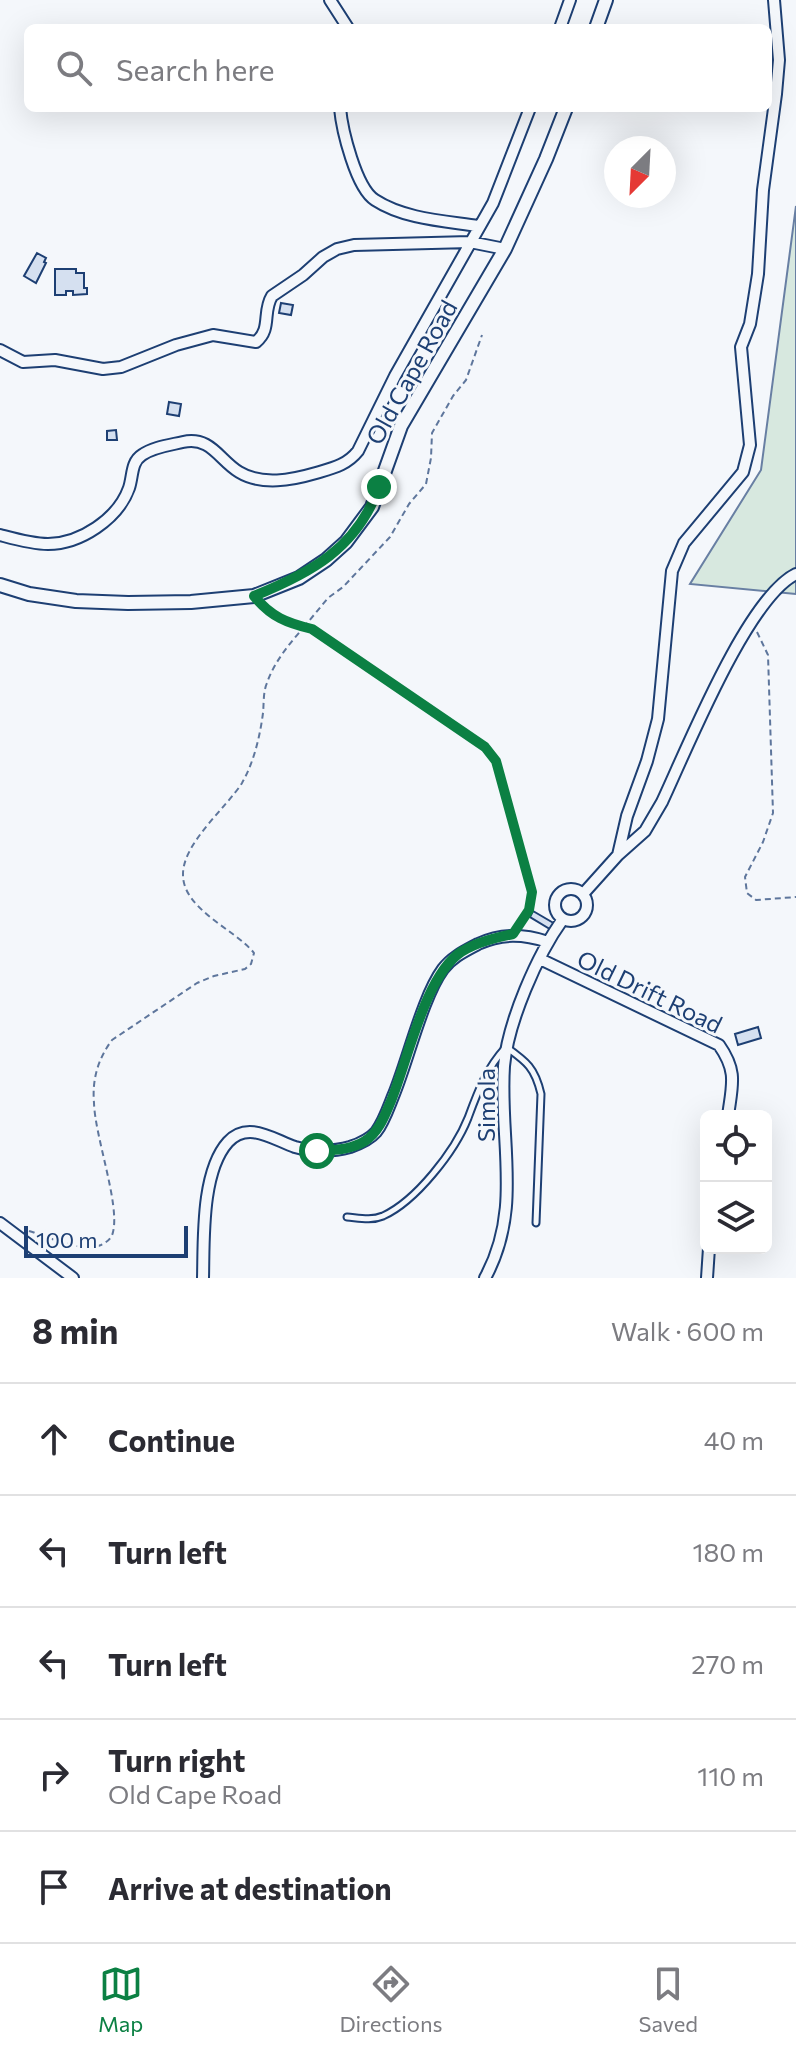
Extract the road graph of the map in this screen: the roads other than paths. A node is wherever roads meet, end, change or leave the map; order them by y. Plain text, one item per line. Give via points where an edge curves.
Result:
1 (330, 0) edge
2 (570, 0) edge
3 (606, 0) edge
4 (774, 0) edge
5 (345, 24) edge
6 (561, 24) edge
7 (597, 24) edge
8 (340, 112) edge
9 (528, 112) edge
10 (564, 112) edge
11 (478, 226) junction
12 (470, 242) junction
13 (505, 249) junction
14 (0, 350) edge
15 (0, 535) edge
16 (796, 574) edge
17 (0, 585) edge
18 (618, 855) junction
19 (583, 894) junction
20 (563, 919) junction
21 (549, 940) junction
22 (540, 959) junction
23 (506, 1047) junction
24 (729, 1110) edge
25 (347, 1217) dead end
26 (536, 1223) dead end
27 (4, 1225) edge
28 (709, 1254) edge
29 (73, 1278) edge
30 (203, 1278) edge
31 (485, 1278) edge
32 (707, 1278) edge

1 - 5 street
2 - 6 street
3 - 7 street
4 - 18 street via 776,94 758,274 741,347 750,445 743,472 684,543 672,571 658,719
8 - 11 street via 364,190 375,201 418,217
9 - 11 street via 493,203
10 - 13 street, Old Cape Road
11 - 12 street
12 - 13 street
12 - 14 street via 337,249 272,296 264,335 256,342 213,335 103,369 55,360 23,362
12 - 15 street via 351,460 295,479 271,481 240,473 208,444 188,441 135,461 123,500 84,535 47,544
13 - 17 street, Old Cape Road via 411,408 362,523 326,560 299,578 254,596 144,603 76,601
16 - 18 street via 751,620 662,802 645,831
18 - 19 street
19 - 20 street via 587,906 581,917
19 - 20 street via 572,889 560,892 555,910
20 - 21 street, Simola
21 - 22 street, Simola
21 - 30 street via 513,934 487,940 461,952 443,969 377,1131 364,1142 317,1151 258,1132 228,1142 206,1191
22 - 23 street, Simola
22 - 24 street, Old Drift Road via 719,1045 734,1075
23 - 25 lane via 492,1063 443,1161 414,1197 383,1216
23 - 26 lane via 526,1061 541,1094
23 - 31 street, Simola via 507,1200 503,1235
27 - 29 street
28 - 32 street

